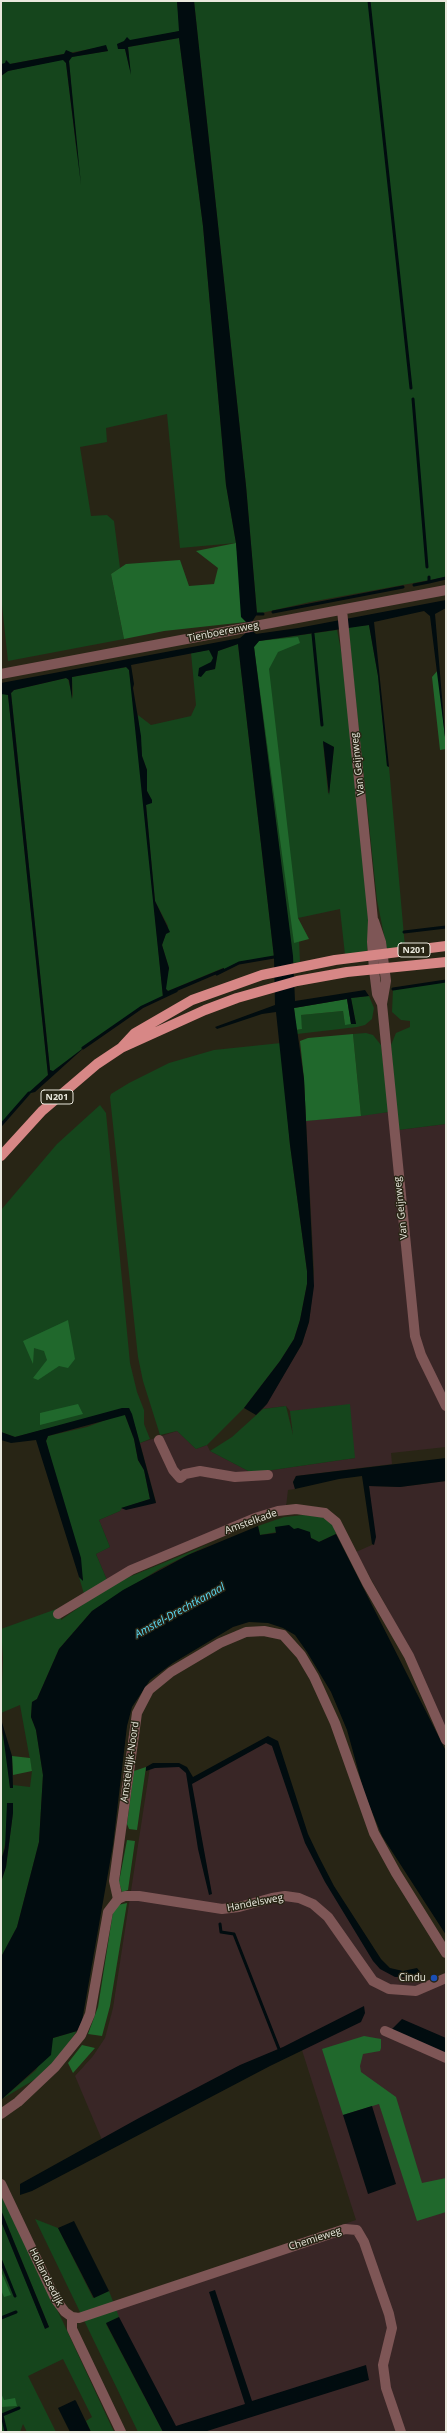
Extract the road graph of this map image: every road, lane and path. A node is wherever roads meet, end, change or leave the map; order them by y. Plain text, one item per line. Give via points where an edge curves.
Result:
1 (446, 590) edge
2 (342, 613) junction
3 (1, 674) edge
4 (446, 946) edge
5 (378, 955) junction
6 (446, 962) edge
7 (385, 968) junction
8 (374, 970) junction
9 (382, 1004) junction
10 (120, 1048) junction
11 (1, 1156) edge
12 (446, 1406) edge
13 (158, 1440) dead end
14 (268, 1475) dead end
15 (58, 1614) dead end
16 (446, 1740) edge
17 (118, 1899) junction
18 (446, 1953) edge
19 (446, 1978) edge
20 (385, 2031) dead end
21 (446, 2058) edge
22 (1, 2114) edge
23 (1, 2184) edge
24 (72, 2316) junction
25 (121, 2432) edge
26 (401, 2432) edge

1 - 2 street, Tienboerenweg
2 - 3 street, Tienboerenweg via 261,625
2 - 5 street, Van Geijnweg via 373,920 380,937
4 - 5 main road, N201
5 - 7 street, Van Geijnweg
5 - 8 street, Van Geijnweg
5 - 10 main road, N201 via 294,967 225,987 171,1011 134,1033
6 - 7 main road, N201
7 - 8 main road, N201
7 - 9 street, Van Geijnweg via 386,993
8 - 9 street, Van Geijnweg via 377,994
8 - 10 main road, N201 via 297,981 266,989 205,1010
9 - 12 street, Van Geijnweg via 415,1336 421,1355
10 - 11 main road, N201 via 67,1088
13 - 14 street via 173,1470 180,1478 185,1474 200,1471 235,1477
15 - 16 street, Amstelkade via 131,1570 255,1518 296,1509 325,1513 336,1522 409,1656
17 - 18 street, Amsteldijk-Noord via 114,1881 136,1713 149,1690 171,1672 220,1643 246,1632 264,1631 283,1635 301,1655 314,1677 335,1723 374,1833 396,1874
17 - 19 street, Handelsweg via 139,1896 222,1909 272,1898 299,1898 313,1904 328,1917 373,1981 389,1989 416,1991
17 - 22 street via 108,1912 90,2014 81,2035 56,2067
20 - 21 street
23 - 24 street, Hollandsedijk via 56,2300 61,2308
24 - 25 street via 72,2329
24 - 26 street, Chemieweg via 79,2318 345,2229 357,2230 364,2242 389,2314 392,2328 383,2365 386,2388

